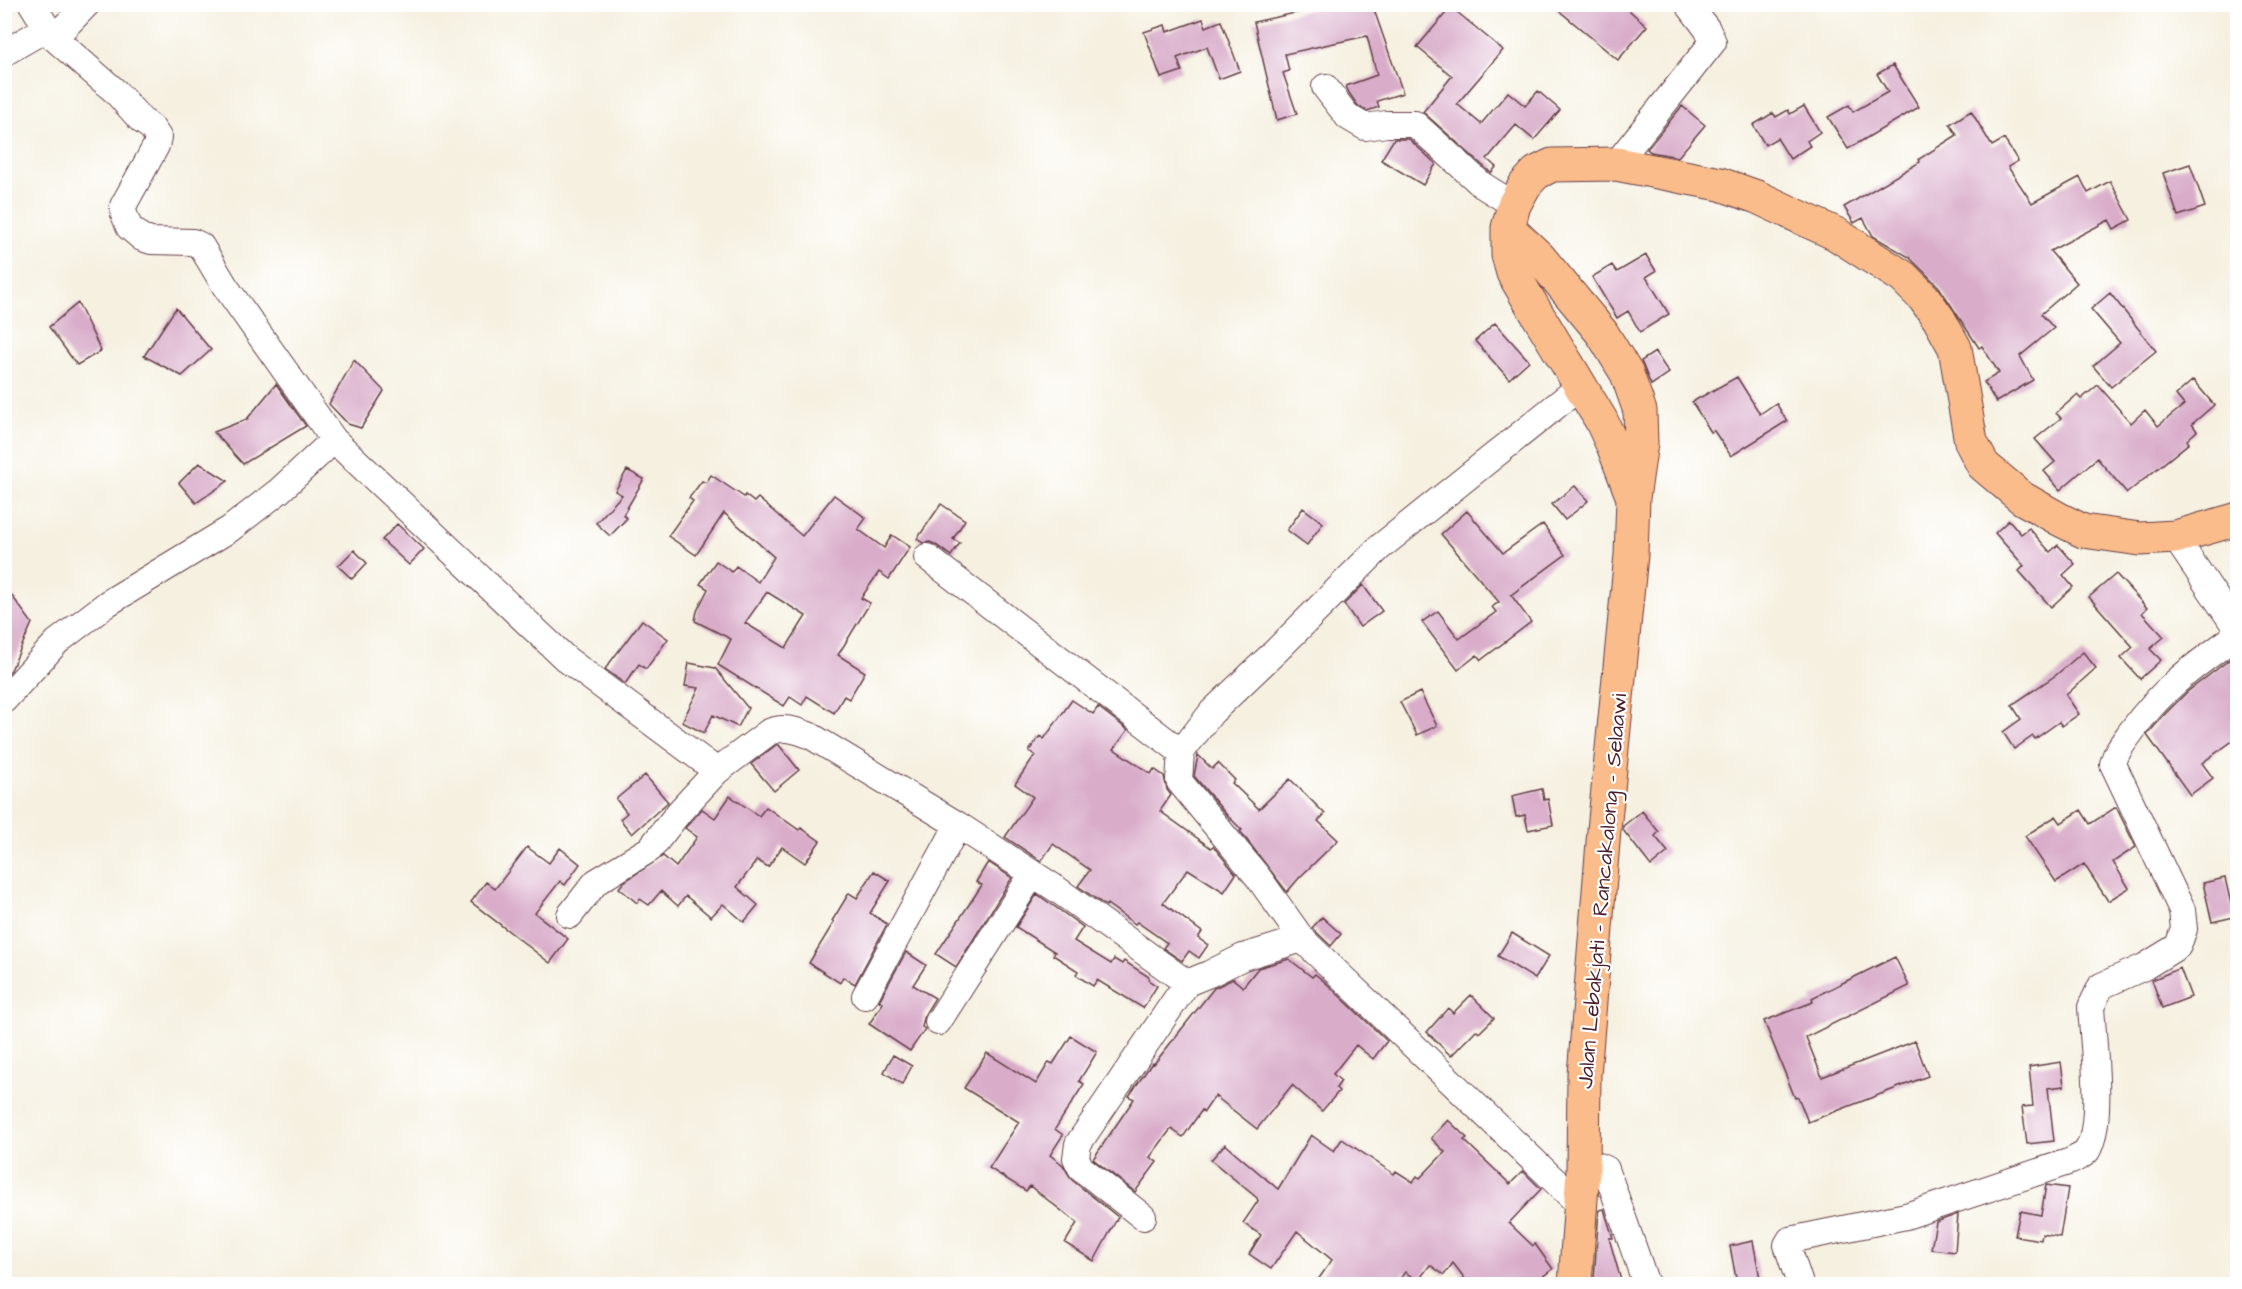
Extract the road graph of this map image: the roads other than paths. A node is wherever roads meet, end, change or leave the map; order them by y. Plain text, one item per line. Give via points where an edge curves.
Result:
1 (32, 4) edge
2 (87, 4) edge
3 (1688, 4) edge
4 (50, 33) junction
5 (4, 53) edge
6 (1325, 87) dead end
7 (1616, 164) junction
8 (1511, 216) junction
9 (1582, 386) junction
10 (334, 440) junction
11 (1633, 498) junction
12 (2238, 519) edge
13 (2175, 537) junction
14 (927, 557) dead end
15 (4, 700) edge
16 (1181, 752) junction
17 (717, 771) junction
18 (958, 825) junction
19 (1032, 875) junction
20 (570, 915) dead end
21 (1302, 939) junction
22 (1187, 983) junction
23 (865, 996) dead end
24 (938, 1022) dead end
25 (1583, 1170) junction
26 (1580, 1205) junction
27 (1143, 1217) dead end
28 (1575, 1284) edge
29 (1646, 1284) edge
30 (1800, 1284) edge

1 - 4 street
2 - 4 street
3 - 7 street via 1713,42
4 - 5 street
4 - 10 street via 116,92 158,137 123,206 129,227 151,241 193,242 201,246
6 - 8 street via 1348,117 1365,127 1415,124
7 - 8 main road via 1552,165 1536,173 1525,185
7 - 13 main road via 1720,184 1757,197 1836,234 1875,258 1924,298 1955,348 1971,442 1983,465 2022,498 2083,531 2140,539
8 - 9 main road, Jalan Lebakjati - Rancakalong - Selaawi via 1508,255 1513,273
8 - 11 main road, Jalan Lebakjati - Rancakalong - Selaawi via 1539,257 1602,333 1627,374 1640,411 1641,443
9 - 11 main road, Jalan Lebakjati - Rancakalong - Selaawi via 1614,448
9 - 16 street via 1379,548 1212,712
10 - 15 street via 230,529 108,603 57,642
10 - 17 street via 566,658
11 - 25 main road, Jalan Lebakjati - Rancakalong - Selaawi via 1584,1075
12 - 13 main road
13 - 30 street via 2235,626 2233,638 2149,706 2115,754 2113,764 2182,910 2184,929 2178,946 2102,986 2093,1001 2096,1100 2092,1141 2085,1154 2071,1161 1906,1216 1790,1240 1787,1245
14 - 16 street
16 - 21 street via 1179,781 1258,877
17 - 18 street via 769,732 793,729 811,736
17 - 20 street via 650,849 596,882
18 - 19 street
18 - 23 street
19 - 22 street
19 - 24 street
21 - 22 street via 1243,957
21 - 26 street
22 - 27 street via 1078,1144 1076,1158 1081,1168
25 - 26 main road, Jalan Lebakjati - Rancakalong - Selaawi
25 - 29 street via 1599,1166 1606,1169
26 - 28 main road, Jalan Lebakjati - Rancakalong - Selaawi

